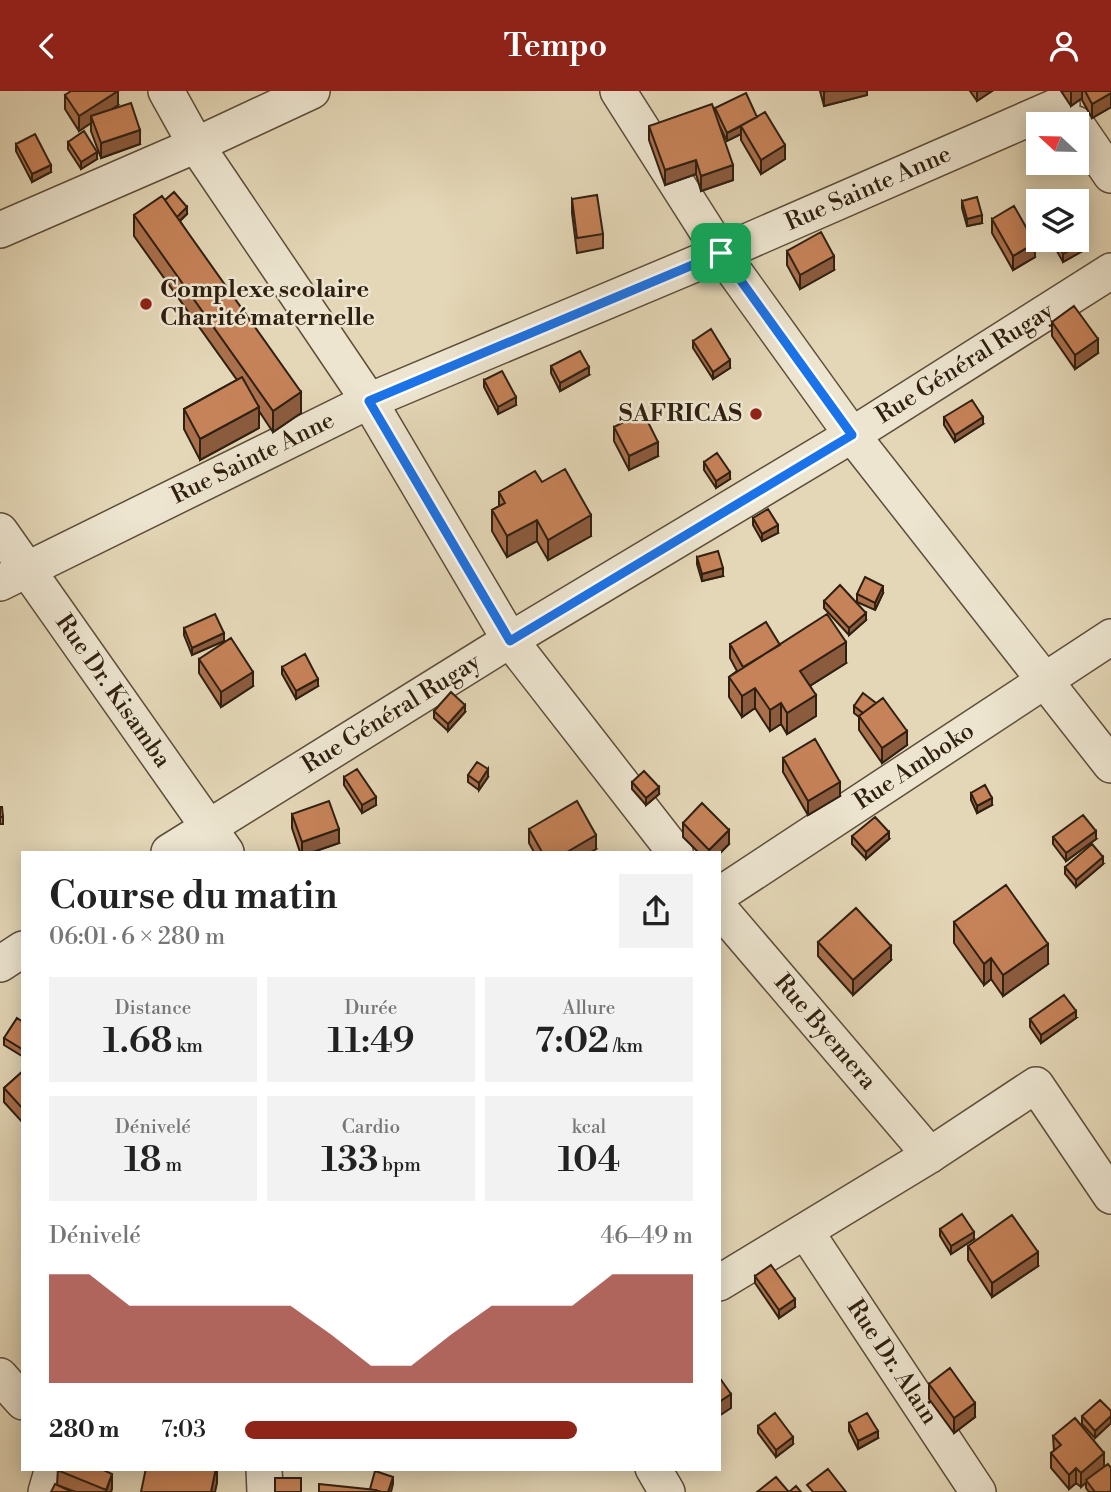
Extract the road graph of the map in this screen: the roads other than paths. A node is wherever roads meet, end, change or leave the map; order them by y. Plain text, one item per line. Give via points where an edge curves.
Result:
1 (166, 91) edge
2 (312, 91) edge
3 (618, 91) edge
4 (1067, 111) edge
5 (197, 145) junction
6 (1111, 175) edge
7 (0, 230) edge
8 (721, 253) junction
9 (1111, 271) edge
10 (369, 401) junction
11 (852, 435) junction
12 (0, 531) edge
13 (13, 577) edge
14 (1111, 637) edge
15 (510, 641) junction
16 (1044, 680) junction
17 (1111, 765) edge
18 (217, 839) edge
19 (173, 851) edge
20 (674, 851) edge
21 (721, 894) edge
22 (721, 910) edge
23 (21, 950) edge
24 (0, 964) edge
25 (930, 1155) junction
26 (1111, 1196) edge
27 (806, 1232) junction
28 (721, 1282) edge
29 (0, 1376) edge
30 (21, 1400) edge
31 (52, 1471) edge
32 (264, 1471) edge
33 (655, 1471) edge
34 (46, 1492) edge
35 (265, 1492) edge
36 (667, 1492) edge
37 (978, 1492) edge

1 - 5 street
2 - 5 street
3 - 8 street
4 - 6 street
4 - 8 street, Rue Sainte Anne
5 - 7 street
5 - 10 street
8 - 10 street, Rue Sainte Anne
8 - 11 street
9 - 11 street, Rue Général Rugay
10 - 13 street, Rue Sainte Anne
10 - 15 street
11 - 15 street, Rue Général Rugay
11 - 16 street
12 - 13 street, Rue Dr. Kisamba
13 - 18 street, Rue Dr. Kisamba
14 - 16 street, Rue Amboko
15 - 18 street, Rue Général Rugay
15 - 20 street
16 - 17 street
16 - 21 street, Rue Amboko
18 - 19 street, Rue Général Rugay
22 - 25 street, Rue Byemera
23 - 24 street
25 - 26 street via 1036,1085
25 - 27 street
27 - 28 street
27 - 37 street, Rue Dr. Alain
29 - 30 street
31 - 34 street
32 - 35 street
33 - 36 street

